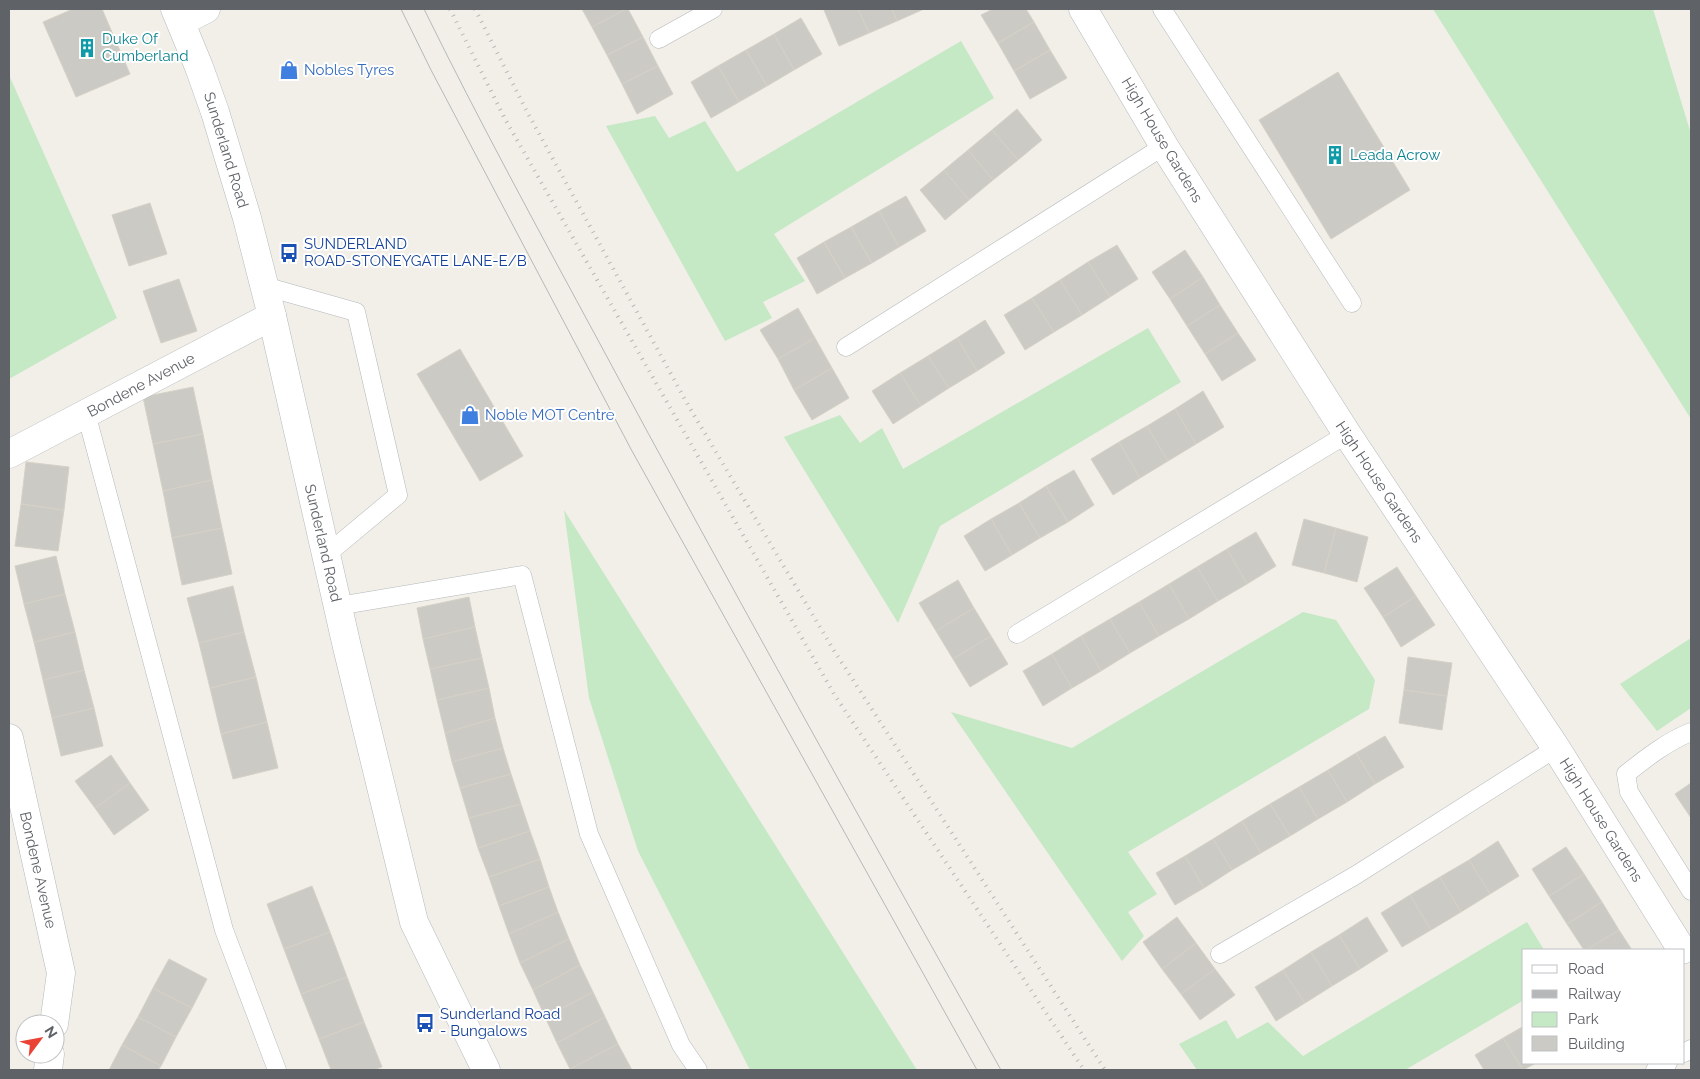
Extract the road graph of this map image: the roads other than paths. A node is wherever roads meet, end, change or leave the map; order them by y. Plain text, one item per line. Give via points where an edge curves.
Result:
1 (206, 9) edge
2 (713, 9) edge
3 (1083, 9) edge
4 (1162, 9) edge
5 (178, 15) edge
6 (660, 39) dead end
7 (1164, 146) junction
8 (264, 286) junction
9 (1352, 304) dead end
10 (272, 316) junction
11 (846, 347) dead end
12 (86, 413) junction
13 (1347, 434) junction
14 (9, 454) edge
15 (326, 555) junction
16 (338, 606) junction
17 (1018, 634) dead end
18 (1691, 732) edge
19 (9, 738) edge
20 (1556, 748) junction
21 (1691, 891) edge
22 (1682, 949) edge
23 (1220, 954) dead end
24 (55, 1014) edge
25 (1666, 1064) edge
26 (277, 1070) edge
27 (486, 1070) edge
28 (698, 1070) edge
29 (1655, 1070) edge

1 - 5 street
2 - 6 lane
3 - 7 street, High House Gardens
4 - 9 lane
5 - 8 street, Sunderland Road via 215,112
7 - 11 lane
7 - 13 street, High House Gardens
8 - 10 street, Sunderland Road
8 - 15 lane via 356,312 398,495
10 - 12 street, Bondene Avenue
10 - 15 street, Sunderland Road
12 - 14 street, Bondene Avenue
12 - 26 lane via 224,930
13 - 17 lane
13 - 20 street, High House Gardens
15 - 16 street, Sunderland Road
16 - 27 street, Sunderland Road via 414,922
16 - 28 lane via 522,575 589,834 681,1045
18 - 21 lane via 1626,774 1629,792
19 - 24 street, Bondene Avenue via 61,973
20 - 22 street, High House Gardens
20 - 23 lane via 1356,875
25 - 29 lane

